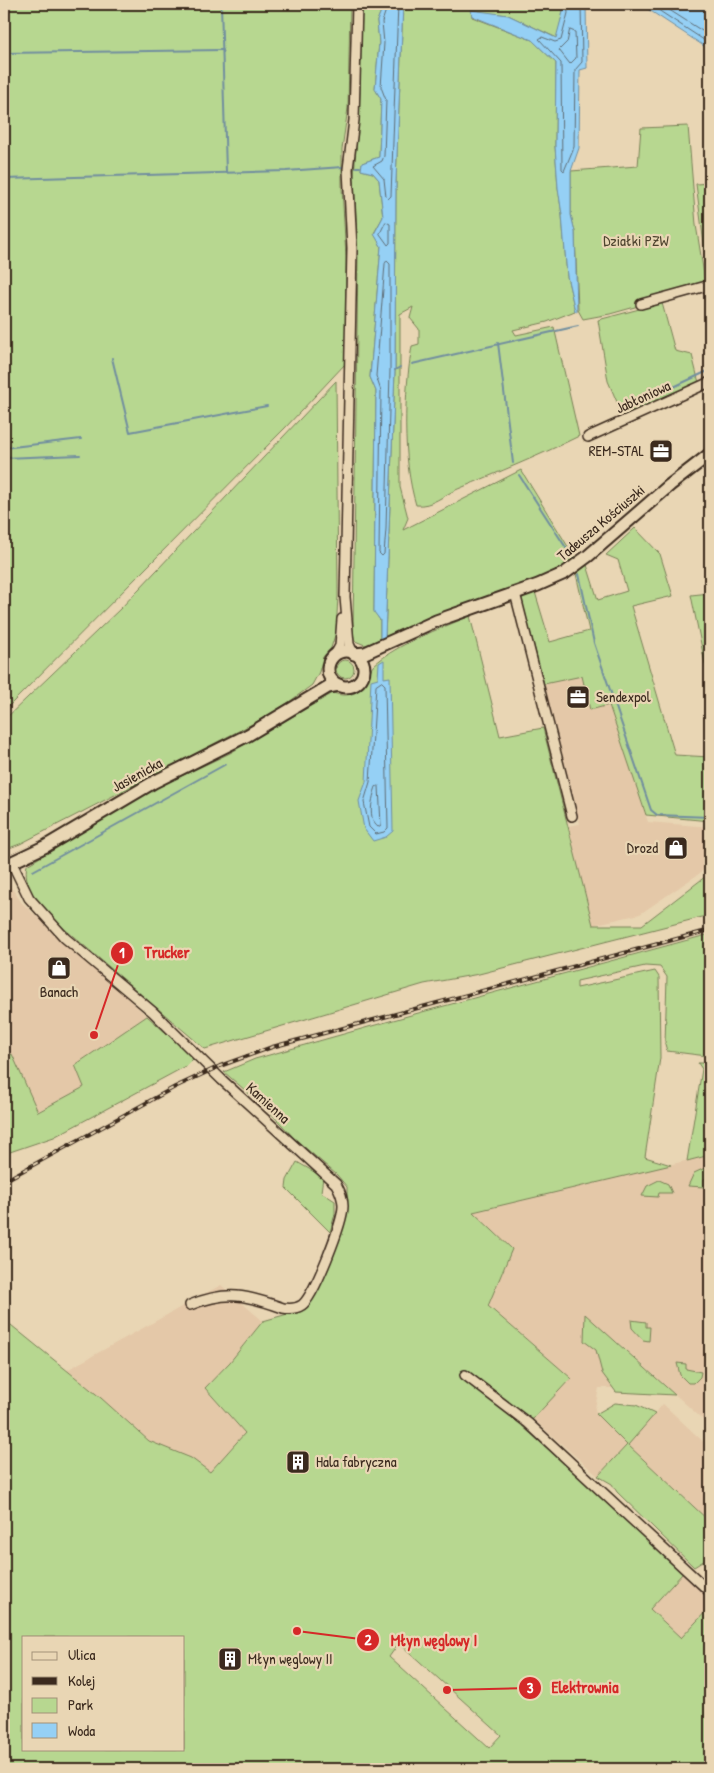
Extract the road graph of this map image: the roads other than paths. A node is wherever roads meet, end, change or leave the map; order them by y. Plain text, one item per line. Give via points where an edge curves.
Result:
1 (357, 4) edge
2 (710, 285) edge
3 (641, 304) dead end
4 (710, 382) edge
5 (588, 437) dead end
6 (710, 454) edge
7 (516, 593) junction
8 (345, 597) junction
9 (400, 638) junction
10 (353, 653) junction
11 (335, 655) junction
12 (328, 669) junction
13 (363, 669) junction
14 (339, 685) junction
15 (286, 711) junction
16 (572, 816) dead end
17 (8, 865) edge
18 (190, 1305) dead end
19 (464, 1375) dead end
20 (710, 1592) edge

1 - 8 street via 354,112 348,169 352,248
2 - 3 street
4 - 5 street, Jabłoniowa
6 - 7 main road, Tadeusza Kościuszki via 580,562 550,580
7 - 9 main road, Tadeusza Kościuszki
7 - 16 street
8 - 10 street via 349,644
8 - 11 street via 340,646
9 - 10 main road via 365,653
9 - 13 main road via 367,662
10 - 11 main road
10 - 13 main road
11 - 12 main road
12 - 14 main road via 331,679
12 - 15 main road, Jasienicka via 324,679
13 - 14 main road via 355,684
14 - 15 main road, Jasienicka via 328,687
15 - 17 main road, Jasienicka
17 - 18 street, Kamienna via 49,922 153,1012 336,1184 342,1197 339,1224 315,1286 302,1305 283,1308 243,1295 207,1298
19 - 20 street via 528,1423

